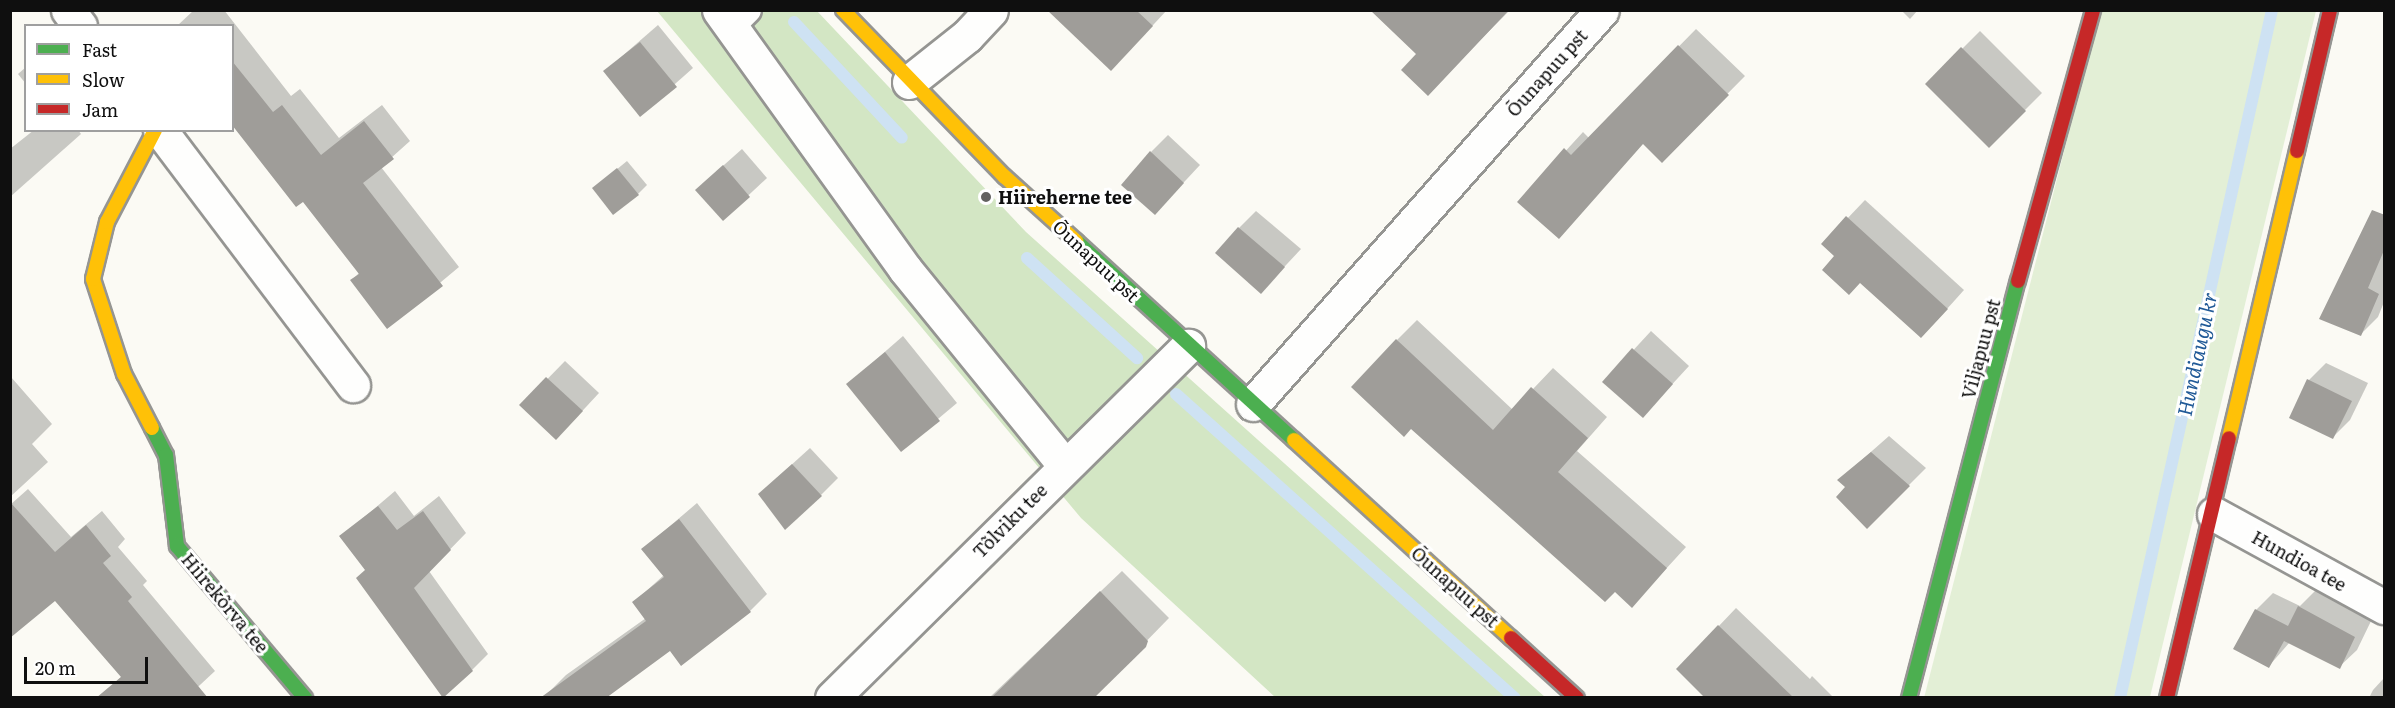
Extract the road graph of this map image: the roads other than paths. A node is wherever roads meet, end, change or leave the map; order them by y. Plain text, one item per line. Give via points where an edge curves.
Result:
1 (68, 10) edge
2 (843, 10) edge
3 (991, 10) edge
4 (1602, 10) edge
5 (2093, 10) edge
6 (2330, 10) edge
7 (733, 15) edge
8 (78, 24) edge
9 (909, 82) junction
10 (154, 132) edge
11 (162, 132) edge
12 (1188, 346) junction
13 (353, 385) dead end
14 (1253, 404) junction
15 (1065, 466) junction
16 (2214, 514) junction
17 (2385, 607) edge
18 (304, 698) edge
19 (832, 698) edge
20 (1577, 698) edge
21 (1910, 698) edge
22 (2167, 698) edge

1 - 8 street
2 - 9 street, Õunapuu pst
3 - 9 street
4 - 14 street, Õunapuu pst
5 - 21 street, Viljapuu pst via 2008,316
6 - 16 street
7 - 15 street via 905,269
9 - 12 street, Õunapuu pst via 1005,177
10 - 18 street, Hiirekõrva tee via 107,222 93,279 124,374 166,455 177,546
11 - 13 street
12 - 14 street, Õunapuu pst
12 - 15 street, Tõlviku tee
14 - 20 street, Õunapuu pst
15 - 19 street, Tõlviku tee
16 - 17 street, Hundioa tee
16 - 22 street

